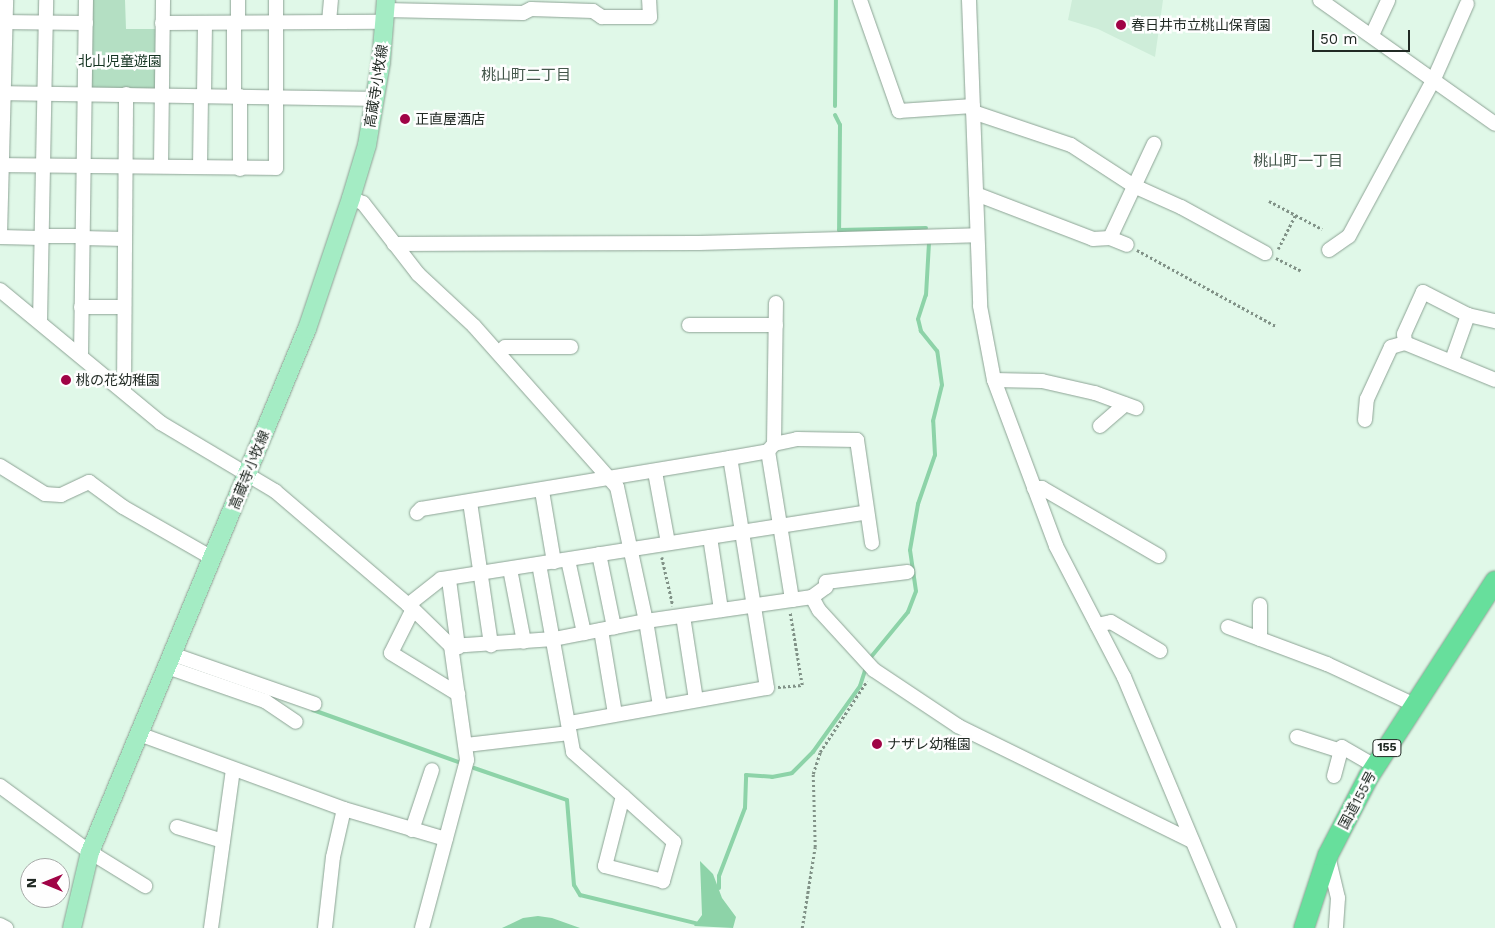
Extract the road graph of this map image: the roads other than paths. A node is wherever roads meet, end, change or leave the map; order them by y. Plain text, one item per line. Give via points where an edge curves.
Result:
1 (6, 0) edge
2 (46, 0) edge
3 (86, 0) edge
4 (163, 0) edge
5 (238, 0) edge
6 (276, 0) edge
7 (331, 0) edge
8 (649, 0) edge
9 (860, 0) edge
10 (969, 0) edge
11 (1320, 0) edge
12 (1388, 0) edge
13 (1467, 4) dead end
14 (385, 10) edge
15 (3, 22) edge
16 (46, 22) junction
17 (329, 22) junction
18 (86, 23) junction
19 (162, 23) junction
20 (204, 23) junction
21 (236, 23) junction
22 (276, 23) junction
23 (1372, 35) junction
24 (1434, 79) junction
25 (2, 93) edge
26 (44, 93) junction
27 (87, 94) junction
28 (126, 94) junction
29 (162, 94) junction
30 (202, 95) junction
31 (237, 96) junction
32 (275, 96) junction
33 (374, 99) junction
34 (973, 109) junction
35 (1495, 124) edge
36 (1154, 144) dead end
37 (42, 166) junction
38 (83, 166) junction
39 (125, 166) junction
40 (161, 166) junction
41 (2, 167) edge
42 (200, 167) junction
43 (240, 169) junction
44 (1134, 186) junction
45 (976, 194) junction
46 (351, 198) junction
47 (977, 235) junction
48 (0, 236) edge
49 (41, 237) junction
50 (81, 237) junction
51 (1110, 238) junction
52 (125, 239) junction
53 (394, 244) junction
54 (1126, 245) road end
55 (1329, 250) dead end
56 (1265, 253) dead end
57 (0, 290) edge
58 (776, 303) dead end
59 (82, 307) junction
60 (124, 307) junction
61 (1468, 315) junction
62 (1495, 320) edge
63 (40, 322) junction
64 (689, 325) dead end
65 (776, 325) junction
66 (1405, 343) junction
67 (571, 347) dead end
68 (499, 353) junction
69 (81, 356) junction
70 (1452, 360) junction
71 (994, 380) junction
72 (1495, 380) edge
73 (124, 391) junction
74 (1365, 420) dead end
75 (1100, 426) dead end
76 (771, 447) junction
77 (730, 458) junction
78 (0, 466) edge
79 (655, 472) junction
80 (247, 475) junction
81 (611, 480) junction
82 (1034, 488) junction
83 (542, 491) junction
84 (470, 502) junction
85 (867, 512) junction
86 (417, 514) dead end
87 (779, 525) junction
88 (742, 531) junction
89 (710, 536) junction
90 (872, 543) dead end
91 (664, 544) junction
92 (631, 549) junction
93 (599, 554) junction
94 (1159, 556) dead end
95 (212, 558) junction
96 (561, 561) junction
97 (539, 564) junction
98 (510, 569) junction
99 (907, 572) dead end
100 (481, 573) junction
101 (449, 580) junction
102 (1495, 581) edge
103 (812, 597) junction
104 (790, 600) junction
105 (754, 605) junction
106 (1260, 605) dead end
107 (411, 607) junction
108 (721, 610) junction
109 (679, 616) junction
110 (646, 621) junction
111 (1097, 625) junction
112 (1228, 627) dead end
113 (608, 628) junction
114 (584, 633) junction
115 (554, 638) junction
116 (1260, 639) junction
117 (524, 642) junction
118 (491, 645) junction
119 (454, 647) junction
120 (1160, 651) dead end
121 (169, 661) junction
122 (458, 694) junction
123 (696, 700) junction
124 (315, 704) dead end
125 (1415, 705) junction
126 (660, 706) junction
127 (615, 714) junction
128 (296, 722) dead end
129 (569, 728) junction
130 (139, 734) junction
131 (1297, 737) dead end
132 (466, 745) junction
133 (1341, 751) junction
134 (1375, 766) junction
135 (233, 770) junction
136 (432, 770) dead end
137 (1334, 776) dead end
138 (0, 786) edge
139 (623, 796) junction
140 (344, 810) junction
141 (177, 827) dead end
142 (412, 830) junction
143 (446, 838) junction
144 (223, 840) junction
145 (1192, 841) junction
146 (90, 852) junction
147 (1328, 855) junction
148 (145, 886) dead end
149 (0, 925) edge
150 (6, 928) edge
151 (72, 928) edge
152 (211, 928) edge
153 (325, 928) edge
154 (422, 928) edge
155 (1229, 928) edge
156 (1304, 928) edge
157 (1336, 928) edge

1 - 15 street
2 - 16 street
3 - 18 street
4 - 19 street
5 - 21 street
6 - 22 street
7 - 17 street
8 - 14 street via 650,17 602,17 593,11 531,9 523,13
9 - 34 street via 899,110
10 - 34 street
11 - 23 street
12 - 23 street
13 - 24 street
14 - 17 street
14 - 33 main road, 高蔵寺小牧線
15 - 16 street
15 - 25 street
16 - 18 street
16 - 26 street
17 - 22 street
18 - 27 street
19 - 20 street
19 - 29 street
20 - 21 street
20 - 30 street
21 - 22 street
21 - 31 street
22 - 32 street
23 - 24 street
24 - 35 street
24 - 55 street via 1349,236
25 - 26 street
25 - 41 street
26 - 27 street
26 - 37 street
27 - 28 street
27 - 38 street
28 - 29 street
28 - 39 street
29 - 30 street
29 - 40 street
30 - 31 street
30 - 42 street
31 - 32 street
31 - 43 street
32 - 33 street
32 - 43 street via 276,168
33 - 46 main road, 高蔵寺小牧線 via 367,145
34 - 44 street via 1071,145
34 - 45 street
36 - 44 street
37 - 38 street
37 - 41 street
37 - 49 street
38 - 39 street
38 - 50 street
39 - 40 street
39 - 52 street
40 - 42 street
41 - 48 street
42 - 43 street
44 - 51 street
44 - 56 street via 1181,207
45 - 47 street
45 - 51 street via 1093,239
46 - 53 street via 363,203
46 - 80 main road, 高蔵寺小牧線 via 307,328
47 - 53 street via 698,243
47 - 71 street via 980,306
48 - 49 street
49 - 50 street
49 - 63 street
50 - 52 street
50 - 59 street
51 - 54 street
52 - 60 street
53 - 68 street via 418,274
57 - 63 street
58 - 65 street
59 - 60 street
59 - 69 street
60 - 73 street
61 - 62 street
61 - 66 street via 1423,292 1404,334
61 - 70 street
63 - 69 street
64 - 65 street
65 - 76 street
66 - 70 street
66 - 74 street via 1391,347 1367,399
67 - 68 street via 505,347
68 - 81 street
69 - 73 street
70 - 72 street
71 - 75 street via 1042,381 1095,393 1131,406
71 - 82 street
73 - 80 street via 162,422
76 - 77 street
76 - 85 street via 797,439 857,440
76 - 87 street
77 - 79 street
77 - 88 street
78 - 95 street via 45,494 61,494 89,482 123,507
79 - 81 street
79 - 91 street
80 - 95 main road, 高蔵寺小牧線
80 - 107 street via 275,491
81 - 83 street
81 - 92 street via 617,486
82 - 94 street via 1042,488
82 - 111 street via 1056,546
83 - 84 street
83 - 96 street
84 - 86 street via 421,509
84 - 100 street
85 - 87 street
85 - 90 street
87 - 88 street
87 - 104 street
88 - 89 street
88 - 105 street
89 - 91 street
89 - 108 street
91 - 92 street
92 - 93 street
92 - 110 street
93 - 96 street
93 - 113 street
95 - 121 main road, 高蔵寺小牧線
96 - 97 street
96 - 114 street
97 - 98 street
97 - 115 street
98 - 100 street
98 - 117 street
99 - 103 street via 826,582 826,587
100 - 101 street
100 - 118 street
101 - 107 street via 441,580
101 - 119 street
102 - 125 highway, 国道155号 / 155
103 - 104 street
103 - 145 street via 818,610 874,670 958,726
104 - 105 street
105 - 108 street
105 - 123 street via 767,688
106 - 116 street
107 - 119 street
107 - 122 street via 390,653
108 - 109 street
109 - 110 street
109 - 123 street
110 - 113 street
110 - 126 street
111 - 120 street via 1111,622
111 - 145 street via 1124,677
112 - 116 street
113 - 114 street
113 - 127 street
114 - 115 street
115 - 117 street
115 - 129 street
116 - 125 street via 1327,664
117 - 118 street
118 - 119 street
119 - 122 street
121 - 124 street
121 - 128 street via 265,701
121 - 130 main road, 高蔵寺小牧線
122 - 132 street
123 - 126 street
125 - 134 highway, 国道155号 / 155
126 - 127 street
127 - 129 street
129 - 132 street
129 - 139 street via 573,752
130 - 135 street
130 - 146 main road, 高蔵寺小牧線
131 - 133 street
132 - 143 street via 467,760
133 - 134 street via 1342,747
133 - 137 street
134 - 147 highway, 国道155号 / 155
135 - 140 street
135 - 144 street
136 - 142 street
138 - 146 street
139 - 139 street via 674,842 663,881 605,866
140 - 142 street
140 - 153 street via 333,857
141 - 144 street
142 - 143 street
143 - 154 street
144 - 152 street
145 - 155 street
146 - 148 street
146 - 151 main road, 高蔵寺小牧線
147 - 156 highway, 国道155号 / 155
147 - 157 street via 1338,898
149 - 150 street

